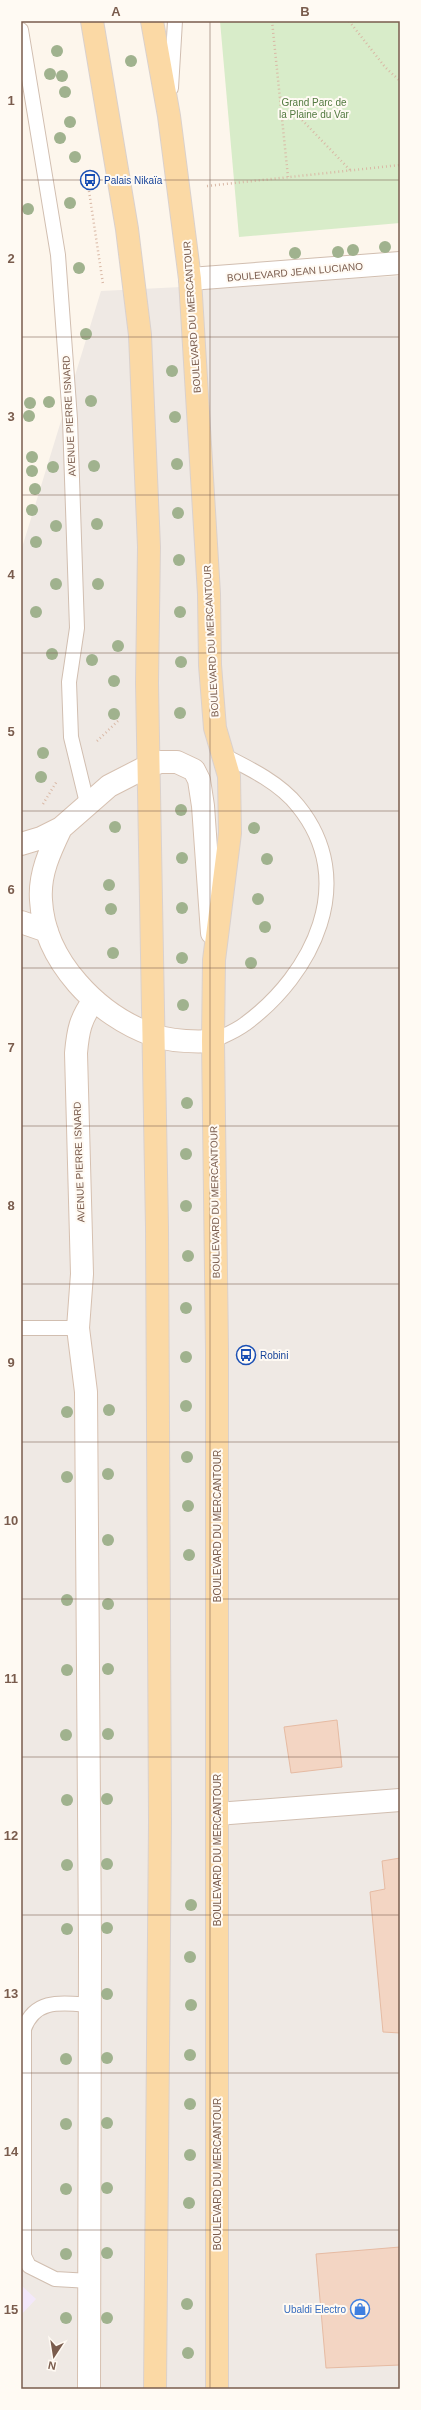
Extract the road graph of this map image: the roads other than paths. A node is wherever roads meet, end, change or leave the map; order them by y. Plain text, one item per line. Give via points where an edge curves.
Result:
1 (92, 21) edge
2 (152, 21) edge
3 (175, 21) edge
4 (21, 30) edge
5 (24, 67) edge
6 (169, 116) junction
7 (400, 263) edge
8 (190, 279) junction
9 (223, 755) junction
10 (148, 766) junction
11 (87, 803) junction
12 (61, 828) junction
13 (23, 843) edge
14 (21, 922) edge
15 (47, 931) junction
16 (214, 960) junction
17 (94, 1000) junction
18 (154, 1035) junction
19 (213, 1041) junction
20 (21, 1328) edge
21 (78, 1328) junction
22 (400, 1800) edge
23 (217, 1814) junction
24 (90, 2005) junction
25 (90, 2281) junction
26 (90, 2389) edge
27 (155, 2389) edge
28 (216, 2389) edge

1 - 10 main road via 127,229 140,335 149,547
2 - 6 main road, BOULEVARD DU MERCANTOUR
3 - 6 lane
4 - 5 lane, AVENUE PIERRE ISNARD
5 - 11 lane, AVENUE PIERRE ISNARD via 58,255 70,419 77,628 69,682 71,737
6 - 8 main road, BOULEVARD DU MERCANTOUR
7 - 8 street, BOULEVARD JEAN LUCIANO
8 - 9 main road, BOULEVARD DU MERCANTOUR via 209,594 210,665 215,728
9 - 16 main road, BOULEVARD DU MERCANTOUR via 229,776 230,833
9 - 19 lane via 271,782 298,806 320,844 328,885 321,925 306,960 291,981 267,1007 244,1025
10 - 11 street via 109,786
10 - 16 street via 160,762 177,762 194,770 199,780
10 - 18 main road
11 - 12 street
12 - 13 street
12 - 15 street via 48,855 42,880 41,900
14 - 15 street
15 - 17 street via 73,978
16 - 19 main road, BOULEVARD DU MERCANTOUR
17 - 18 street via 128,1024
17 - 21 street, AVENUE PIERRE ISNARD via 83,1015 76,1054 82,1274
18 - 19 street via 190,1042
18 - 27 main road via 160,1822
19 - 23 main road, BOULEVARD DU MERCANTOUR via 217,1350
20 - 21 lane
21 - 24 street, AVENUE PIERRE ISNARD via 86,1392
22 - 23 street
23 - 28 main road, BOULEVARD DU MERCANTOUR
24 - 25 street, AVENUE PIERRE ISNARD
24 - 25 lane via 52,2004 35,2010 28,2018 24,2029 23,2189 24,2256 29,2266 55,2279
25 - 26 street

